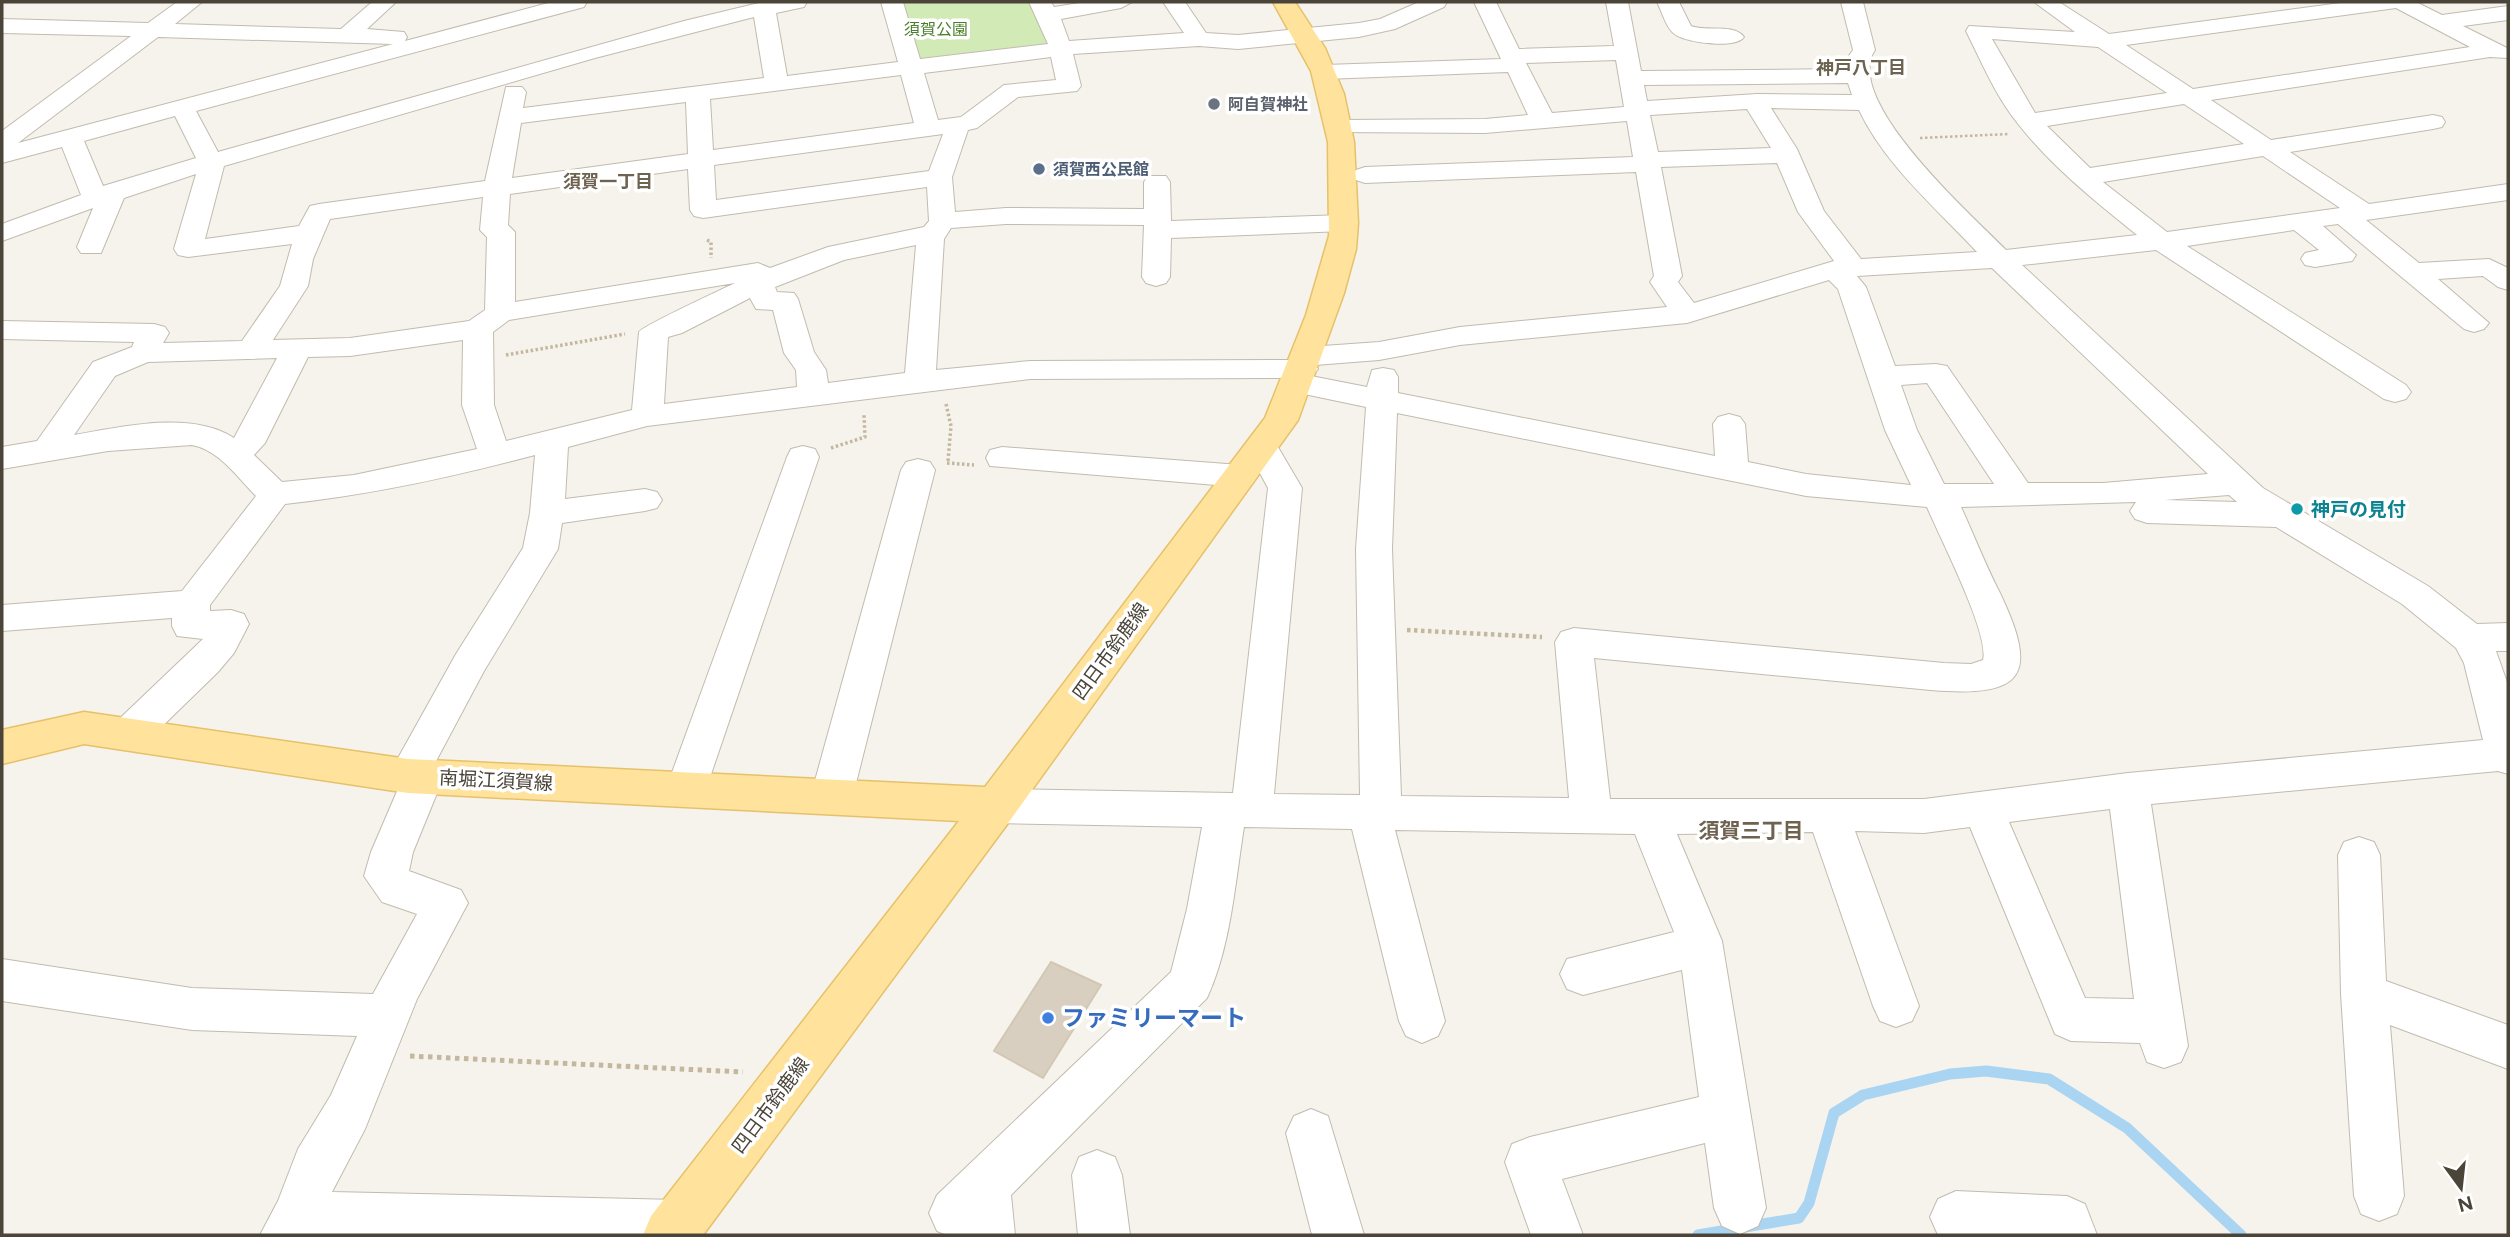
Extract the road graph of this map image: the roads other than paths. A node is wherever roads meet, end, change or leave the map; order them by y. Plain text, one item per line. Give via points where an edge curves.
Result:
1 (191, 2) edge
2 (385, 2) edge
3 (576, 2) edge
4 (796, 2) edge
5 (892, 2) edge
6 (1121, 2) edge
7 (1174, 2) edge
8 (1284, 2) edge
9 (1436, 2) edge
10 (1485, 2) edge
11 (1617, 2) edge
12 (1668, 2) edge
13 (1852, 2) edge
14 (2045, 2) edge
15 (2398, 2) edge
16 (28, 8) dead end
17 (764, 8) junction
18 (1044, 8) edge
19 (109, 9) dead end
20 (471, 10) dead end
21 (2508, 13) edge
22 (2440, 22) junction
23 (2, 26) edge
24 (80, 29) junction
25 (152, 31) junction
26 (346, 36) junction
27 (1307, 36) junction
28 (441, 37) junction
29 (1733, 37) dead end
30 (1199, 39) junction
31 (2106, 41) junction
32 (1061, 48) junction
33 (398, 49) junction
34 (1627, 53) junction
35 (2501, 54) edge
36 (1514, 60) junction
37 (911, 66) junction
38 (1325, 72) junction
39 (517, 74) junction
40 (1858, 76) junction
41 (1631, 78) junction
42 (426, 81) junction
43 (776, 83) junction
44 (698, 92) junction
45 (2191, 97) junction
46 (1755, 103) junction
47 (1868, 103) junction
48 (182, 107) junction
49 (1637, 111) junction
50 (510, 117) junction
51 (2433, 121) dead end
52 (1544, 122) junction
53 (963, 124) junction
54 (1341, 127) junction
55 (2033, 127) junction
56 (928, 128) junction
57 (1488, 136) junction
58 (70, 137) junction
59 (2, 143) edge
60 (2268, 148) junction
61 (2, 155) edge
62 (1787, 155) junction
63 (701, 160) junction
64 (212, 162) junction
65 (1646, 162) junction
66 (1504, 169) junction
67 (1366, 175) dead end
68 (939, 177) junction
69 (2084, 177) junction
70 (1157, 182) dead end
71 (497, 187) junction
72 (2508, 192) edge
73 (104, 194) junction
74 (703, 210) junction
75 (2353, 213) junction
76 (2299, 221) junction
77 (1158, 223) junction
78 (1343, 223) junction
79 (936, 227) junction
80 (2, 233) edge
81 (707, 240) dead end
82 (2161, 241) junction
83 (305, 246) junction
84 (90, 247) dead end
85 (2315, 258) dead end
86 (1999, 259) junction
87 (794, 267) junction
88 (1844, 268) junction
89 (2412, 272) junction
90 (1156, 276) dead end
91 (2508, 281) edge
92 (759, 283) junction
93 (1687, 314) junction
94 (489, 321) junction
95 (2474, 323) dead end
96 (2, 330) edge
97 (298, 349) junction
98 (251, 350) junction
99 (1384, 350) junction
100 (143, 353) junction
101 (1303, 369) junction
102 (1880, 373) junction
103 (930, 380) junction
104 (2395, 392) dead end
105 (813, 395) junction
106 (1382, 401) junction
107 (647, 416) junction
108 (1729, 424) dead end
109 (552, 440) junction
110 (47, 450) junction
111 (232, 454) junction
112 (495, 455) junction
113 (803, 457) road end
114 (2, 458) edge
115 (1002, 458) dead end
116 (1251, 462) junction
117 (1732, 470) junction
118 (932, 473) road end
119 (2234, 483) junction
120 (275, 494) junction
121 (1936, 495) junction
122 (2019, 495) junction
123 (2103, 495) junction
124 (645, 500) dead end
125 (547, 513) junction
126 (2279, 515) junction
127 (197, 599) junction
128 (2, 618) edge
129 (2508, 637) edge
130 (2469, 638) junction
131 (130, 733) junction
132 (2, 747) edge
133 (2508, 756) edge
134 (416, 776) junction
135 (686, 789) junction
136 (2128, 790) junction
137 (832, 794) junction
138 (996, 806) junction
139 (1983, 808) junction
140 (1239, 810) junction
141 (1375, 813) junction
142 (1591, 815) junction
143 (1828, 816) junction
144 (1648, 817) junction
145 (2359, 855) dead end
146 (1700, 946) junction
147 (1583, 974) dead end
148 (2, 980) edge
149 (2364, 994) junction
150 (1896, 1006) dead end
151 (1422, 1021) dead end
152 (381, 1036) junction
153 (2508, 1047) edge
154 (1726, 1114) junction
155 (1311, 1133) dead end
156 (1097, 1175) dead end
157 (2379, 1196) dead end
158 (1740, 1208) dead end
159 (976, 1211) edge
160 (1956, 1217) dead end
161 (292, 1226) edge
162 (674, 1231) edge
163 (1104, 1235) edge
164 (1338, 1235) edge
165 (1557, 1235) edge
166 (2071, 1235) edge

1 - 25 street
2 - 26 street
3 - 28 street
4 - 17 street
5 - 37 street
6 - 18 street
7 - 30 street
8 - 27 main road, 四日市鈴鹿線
9 - 27 street via 1387,24
10 - 36 street
11 - 34 street
12 - 29 street via 1682,30
13 - 40 street via 1864,50
14 - 31 street
15 - 22 street
15 - 31 street
16 - 23 street
17 - 39 street
17 - 43 street
18 - 32 street
19 - 24 street
20 - 28 street
21 - 22 street
22 - 35 street
23 - 24 street
24 - 25 street
25 - 26 street
25 - 59 street
26 - 28 street
27 - 30 street via 1238,42
27 - 38 main road, 四日市鈴鹿線
28 - 33 street
30 - 32 street
31 - 45 street
31 - 55 street via 1977,31 2009,93
32 - 37 street
32 - 53 street via 1069,86 1012,90
33 - 42 street
33 - 48 street
34 - 36 street
34 - 41 street
35 - 45 street
36 - 38 street
36 - 52 street
37 - 43 street
37 - 56 street
38 - 54 main road, 四日市鈴鹿線
39 - 42 street
39 - 50 street
40 - 41 street
40 - 47 street
41 - 49 street
42 - 64 street
43 - 44 street
44 - 50 street
44 - 63 street
45 - 55 street
45 - 60 street
46 - 47 street
46 - 49 street
46 - 62 street
47 - 86 street via 1890,140
48 - 58 street
48 - 64 street
49 - 52 street
49 - 65 street
50 - 71 street
51 - 60 street
52 - 57 street
53 - 56 street
53 - 68 street
54 - 57 street via 1415,127 1423,148
54 - 78 main road, 四日市鈴鹿線
55 - 69 street
56 - 63 street
57 - 66 street
58 - 61 street
58 - 73 street
60 - 69 street
60 - 75 street
62 - 65 street
62 - 88 street via 1811,212
63 - 71 street
63 - 74 street
64 - 73 street
64 - 83 street via 188,250
65 - 66 street
65 - 93 street via 1668,276 1664,282
66 - 67 street
68 - 74 street
68 - 79 street
69 - 82 street
70 - 77 street
71 - 83 street via 319,212
71 - 94 street via 494,230 501,232
72 - 75 street
73 - 80 street
73 - 84 street
74 - 81 street
75 - 76 street
75 - 89 street
76 - 82 street
76 - 85 street via 2342,255
77 - 78 street
77 - 79 street via 1006,216
77 - 90 street
78 - 101 main road, 四日市鈴鹿線 via 1342,247
79 - 87 street
79 - 103 street
82 - 86 street
82 - 104 street
83 - 98 street via 293,286
86 - 88 street
86 - 119 street
87 - 92 street
87 - 94 street via 593,296
88 - 93 street
88 - 102 street
89 - 91 street via 2489,267
89 - 95 street
92 - 105 street via 766,303 784,299 799,353 811,370
92 - 107 street via 654,332
93 - 99 street via 1460,336
94 - 97 street via 350,347
94 - 112 street via 478,361 478,405
96 - 100 street via 153,333
97 - 98 street
97 - 111 street via 249,443
98 - 100 street
99 - 101 street
99 - 106 street
100 - 110 street via 104,369
101 - 103 street via 1030,370
101 - 106 street
101 - 116 main road, 四日市鈴鹿線 via 1281,420
102 - 121 street via 1901,430
102 - 122 street via 1936,373
103 - 105 street
105 - 107 street
106 - 117 street
106 - 141 street via 1374,549
107 - 109 street
108 - 117 street
109 - 112 street
109 - 125 street
110 - 111 street via 185,436 210,439
110 - 114 street
111 - 120 street
112 - 120 street via 377,482
113 - 135 street
115 - 116 street
116 - 138 main road, 四日市鈴鹿線
116 - 140 street via 1285,488
117 - 121 street via 1806,485
118 - 137 street
119 - 123 street
119 - 126 street
120 - 127 street
121 - 122 street
121 - 142 street via 1991,607 2004,648 2000,668 1991,675 1972,678 1574,642
122 - 123 street
123 - 126 street via 2114,504 2133,509
124 - 125 street
125 - 134 street via 540,549 469,664
126 - 130 street via 2414,595
127 - 128 street
127 - 131 street via 190,626 231,624 205,662
129 - 130 street
130 - 133 street via 2483,662
131 - 132 main road, 南堀江須賀線 via 84,728
131 - 134 main road, 南堀江須賀線
133 - 136 street
134 - 135 main road, 南堀江須賀線
134 - 152 street via 386,876 397,889 446,903 396,993
135 - 137 main road, 南堀江須賀線
136 - 139 street
136 - 139 street via 2162,1034 2071,1019
137 - 138 main road, 南堀江須賀線
138 - 140 street
138 - 162 main road, 四日市鈴鹿線
139 - 143 street via 1924,816
140 - 141 street
140 - 159 street via 1191,983
141 - 142 street
141 - 151 street
142 - 144 street
143 - 144 street
143 - 150 street
144 - 146 street via 1676,877
145 - 149 street
146 - 147 street
146 - 154 street
148 - 152 street
149 - 153 street
149 - 157 street
152 - 161 street
154 - 158 street
154 - 165 street via 1530,1162
155 - 164 street
156 - 163 street
160 - 166 street via 2067,1222
161 - 162 street

